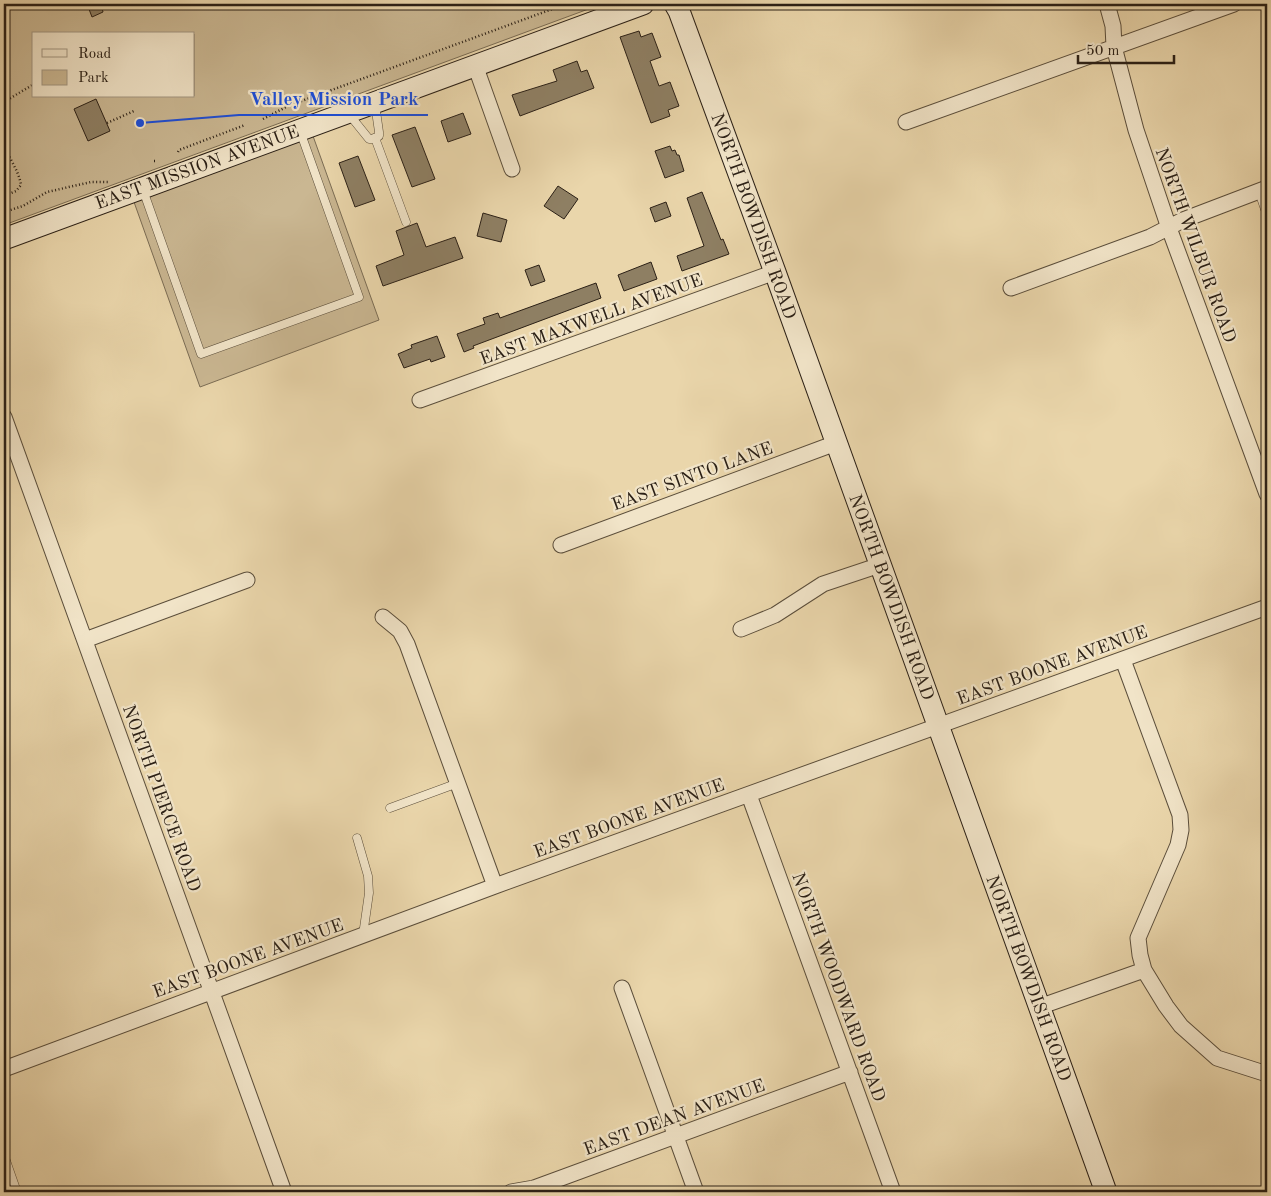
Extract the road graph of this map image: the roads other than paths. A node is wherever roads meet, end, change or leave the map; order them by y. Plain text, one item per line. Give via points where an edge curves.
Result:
1 (643, 4) edge
2 (675, 4) edge
3 (1107, 4) edge
4 (1234, 4) edge
5 (1114, 47) junction
6 (475, 65) junction
7 (374, 102) junction
8 (346, 112) junction
9 (906, 122) dead end
10 (299, 129) junction
11 (375, 138) junction
12 (512, 169) dead end
13 (142, 187) junction
14 (1263, 190) edge
15 (1267, 215) edge
16 (406, 222) dead end
17 (1169, 228) junction
18 (4, 238) edge
19 (775, 272) junction
20 (1011, 288) dead end
21 (420, 400) dead end
22 (5, 425) edge
23 (836, 442) junction
24 (1261, 458) edge
25 (1267, 494) edge
26 (560, 545) dead end
27 (880, 565) junction
28 (247, 580) dead end
29 (1267, 606) edge
30 (383, 618) dead end
31 (741, 629) dead end
32 (85, 640) junction
33 (1123, 660) junction
34 (938, 726) junction
35 (458, 783) junction
36 (749, 796) junction
37 (390, 808) dead end
38 (357, 838) dead end
39 (495, 886) junction
40 (363, 935) junction
41 (1144, 970) junction
42 (622, 988) dead end
43 (213, 992) junction
44 (1039, 1007) junction
45 (4, 1069) edge
46 (850, 1072) junction
47 (1267, 1074) edge
48 (675, 1136) junction
49 (4, 1155) edge
50 (17, 1192) edge
51 (284, 1192) edge
52 (511, 1192) edge
53 (696, 1192) edge
54 (893, 1192) edge
55 (1106, 1192) edge

1 - 6 street, EAST MISSION AVENUE
2 - 19 street, NORTH BOWDISH ROAD
3 - 5 street, NORTH WILBUR ROAD
4 - 5 street
5 - 9 street
5 - 17 street, NORTH WILBUR ROAD via 1136,130
6 - 7 street, EAST MISSION AVENUE
6 - 12 street
7 - 8 street, EAST MISSION AVENUE
7 - 11 lane via 379,132
8 - 10 street, EAST MISSION AVENUE
8 - 11 lane via 369,139
10 - 13 street, EAST MISSION AVENUE
10 - 13 lane via 359,297 201,354
11 - 16 lane
13 - 18 street, EAST MISSION AVENUE
14 - 15 lane
14 - 17 street
17 - 20 street
17 - 24 street, NORTH WILBUR ROAD
19 - 21 street, EAST MAXWELL AVENUE
19 - 23 street, NORTH BOWDISH ROAD
22 - 32 street, NORTH PIERCE ROAD
23 - 26 street, EAST SINTO LANE
23 - 27 street, NORTH BOWDISH ROAD
24 - 25 street, NORTH WILBUR ROAD
27 - 31 street via 823,584 775,615
27 - 34 street, NORTH BOWDISH ROAD
28 - 32 street
29 - 33 street, EAST BOONE AVENUE
30 - 35 street via 400,631 407,644
32 - 43 street, NORTH PIERCE ROAD
33 - 34 street, EAST BOONE AVENUE
33 - 41 street via 1180,815 1178,845 1138,938
34 - 36 street, EAST BOONE AVENUE
34 - 44 street, NORTH BOWDISH ROAD
35 - 37 lane
35 - 39 street
36 - 39 street, EAST BOONE AVENUE
36 - 46 street, NORTH WOODWARD ROAD
38 - 40 lane via 368,876
39 - 40 street, EAST BOONE AVENUE
40 - 43 street, EAST BOONE AVENUE
41 - 44 street
41 - 47 street via 1181,1026 1217,1058
42 - 48 street
43 - 45 street, EAST BOONE AVENUE
43 - 51 street, NORTH PIERCE ROAD
44 - 55 street, NORTH BOWDISH ROAD
46 - 48 street, EAST DEAN AVENUE
46 - 54 street, NORTH WOODWARD ROAD
48 - 52 street, EAST DEAN AVENUE via 534,1188
48 - 53 street
49 - 50 lane

